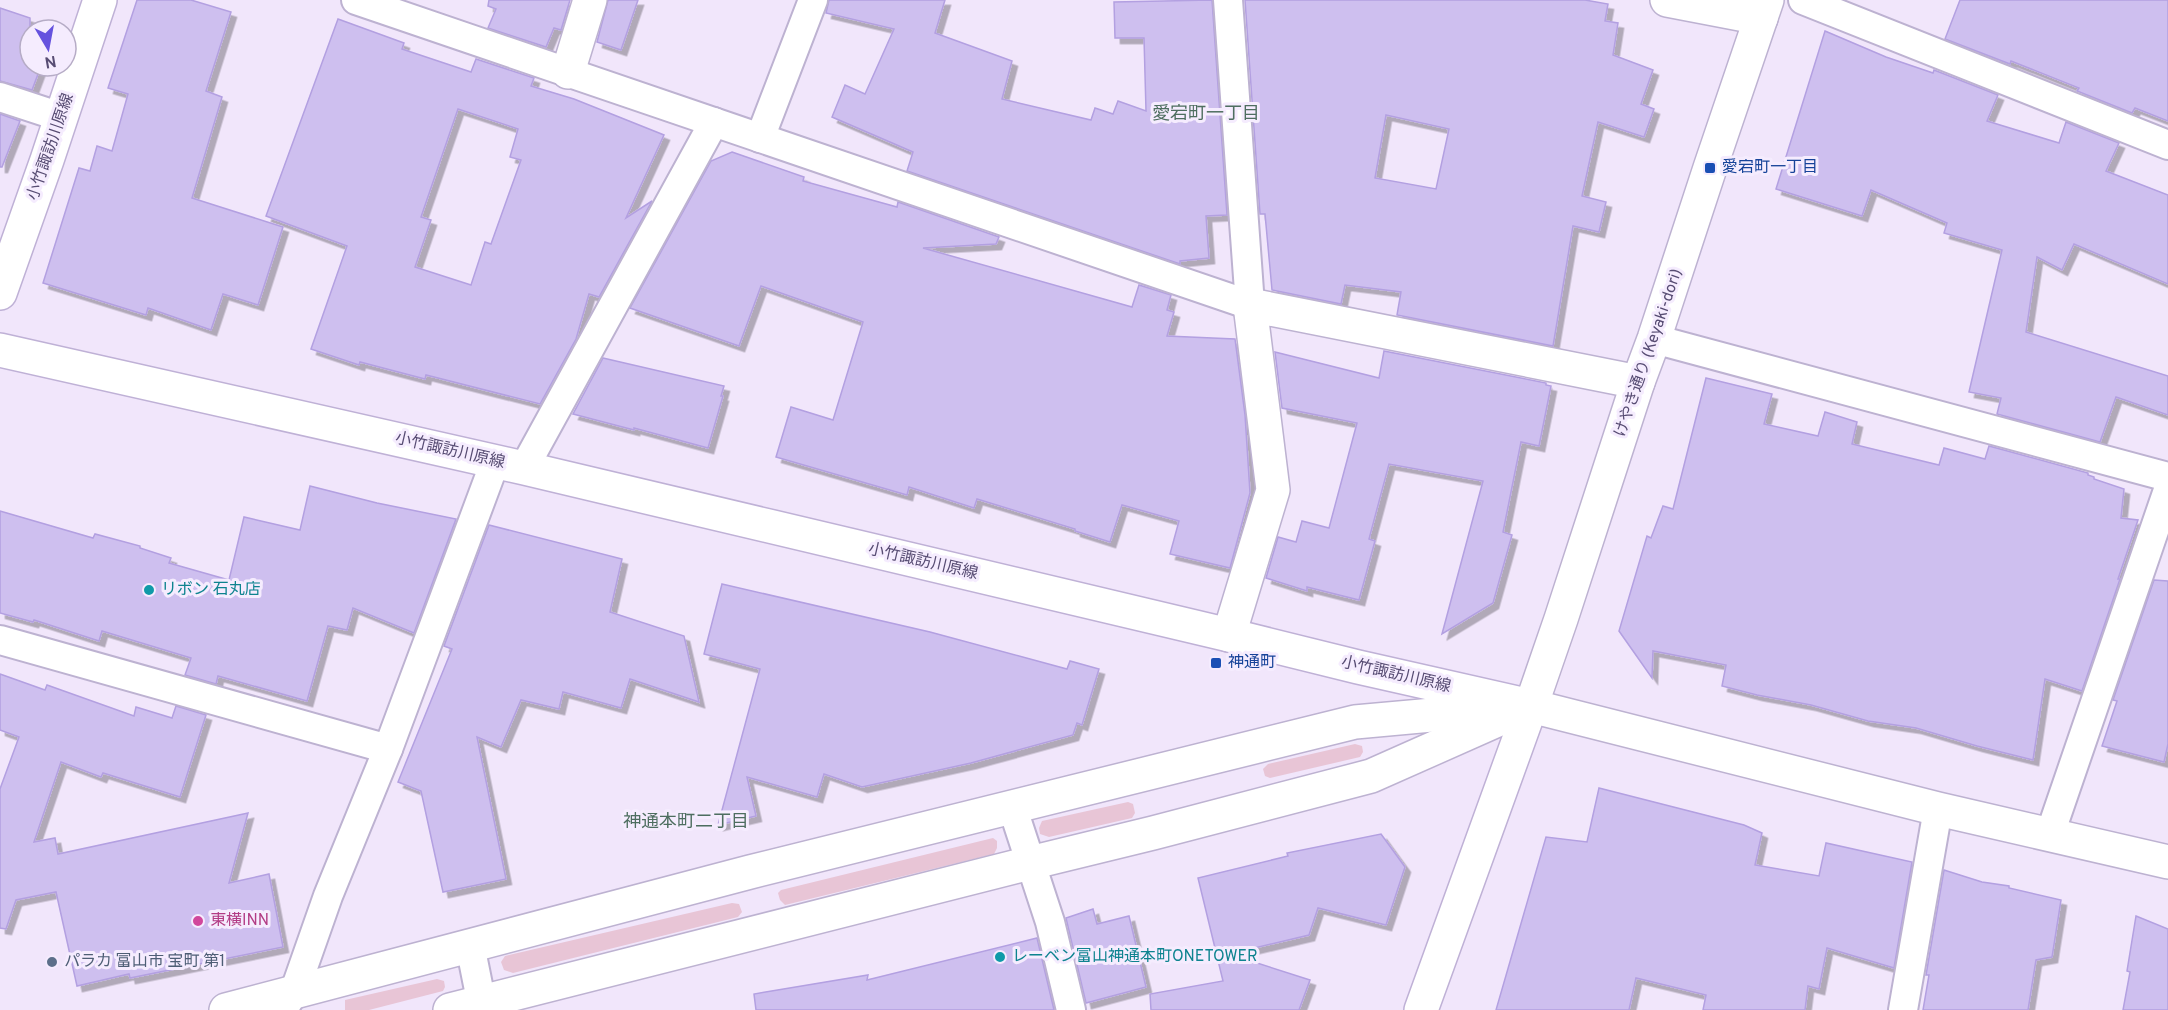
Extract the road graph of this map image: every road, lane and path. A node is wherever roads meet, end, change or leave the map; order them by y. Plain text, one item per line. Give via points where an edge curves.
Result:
1 (100, 0) edge
2 (356, 0) edge
3 (590, 0) edge
4 (813, 0) edge
5 (1228, 0) edge
6 (1667, 0) edge
7 (1803, 0) edge
8 (1764, 9) edge
9 (568, 72) junction
10 (0, 97) edge
11 (61, 117) junction
12 (714, 122) junction
13 (760, 138) junction
14 (2168, 145) edge
15 (0, 293) edge
16 (1250, 305) junction
17 (1654, 339) junction
18 (0, 350) edge
19 (1638, 382) junction
20 (509, 465) junction
21 (2168, 477) edge
22 (2168, 490) edge
23 (1229, 634) junction
24 (0, 640) edge
25 (1531, 706) junction
26 (388, 749) junction
27 (1012, 806) junction
28 (1938, 809) junction
29 (2050, 834) junction
30 (2168, 862) edge
31 (1030, 863) junction
32 (470, 945) junction
33 (288, 1000) edge
34 (483, 1006) edge
35 (226, 1010) edge
36 (450, 1010) edge
37 (1071, 1010) edge
38 (1421, 1010) edge
39 (1903, 1010) edge

1 - 11 street, 小竹諏訪川原線
2 - 9 street
3 - 9 street
4 - 13 street
5 - 16 street
6 - 8 street
7 - 14 street
8 - 17 street, けやき通り (Keyaki-dori)
9 - 12 street
10 - 11 street
11 - 15 street, 小竹諏訪川原線
12 - 13 street
12 - 20 street
13 - 16 street
16 - 19 street
16 - 23 street via 1273,490
17 - 19 street, けやき通り (Keyaki-dori)
17 - 21 street
18 - 20 street, 小竹諏訪川原線
19 - 25 street, けやき通り (Keyaki-dori)
20 - 23 street, 小竹諏訪川原線
20 - 26 street
22 - 29 street
23 - 25 street, 小竹諏訪川原線
24 - 26 street
25 - 27 street via 1354,722
25 - 28 street, 小竹諏訪川原線
25 - 31 street via 1371,776
25 - 38 street
26 - 33 street
27 - 31 street
27 - 32 street
28 - 29 street, 小竹諏訪川原線
28 - 39 street
29 - 30 street, 小竹諏訪川原線
31 - 34 street
31 - 37 street via 1050,922
32 - 33 street
32 - 34 street
33 - 35 street
34 - 36 street

